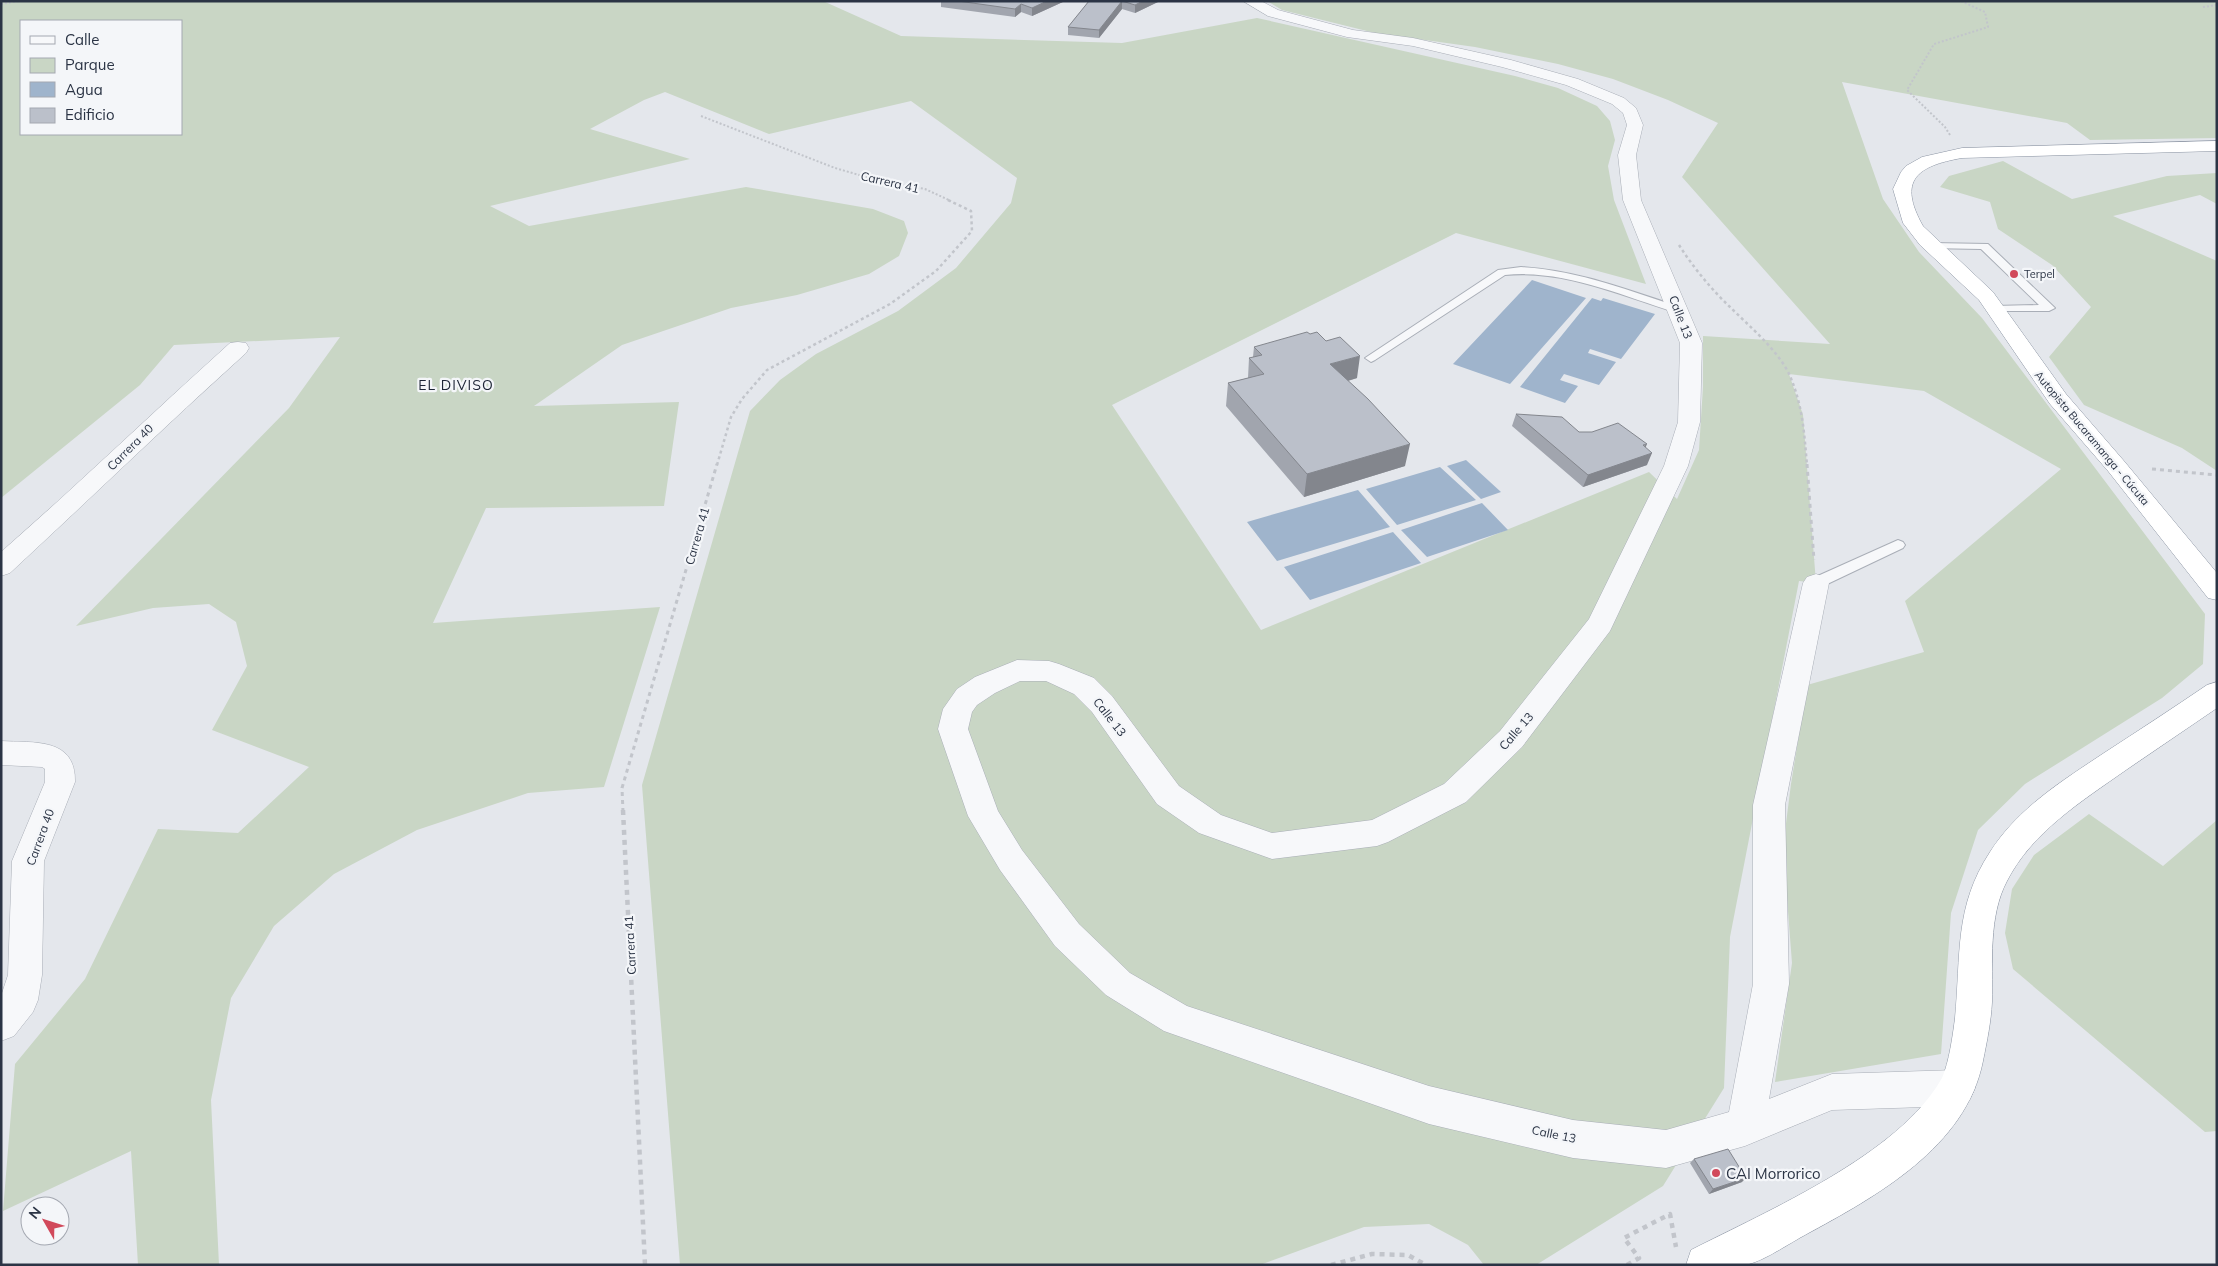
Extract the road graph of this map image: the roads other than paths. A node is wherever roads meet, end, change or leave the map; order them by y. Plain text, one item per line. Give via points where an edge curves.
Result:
1 (1250, 1) edge
2 (2217, 146) edge
3 (1932, 246) junction
4 (1995, 309) junction
5 (1679, 310) junction
6 (238, 348) dead end
7 (1371, 358) dead end
8 (1898, 545) dead end
9 (1, 567) edge
10 (1816, 583) joint
11 (2217, 591) edge
12 (2217, 693) edge
13 (1, 753) edge
14 (1, 1024) edge
15 (1956, 1088) junction
16 (1745, 1127) junction
17 (1692, 1260) edge

1 - 5 street, Calle 13 via 1273,13 1352,34 1413,42 1506,63 1572,82 1618,101 1630,111 1635,125 1627,155 1632,200
2 - 3 highway, Autopista Bucaramanga - Cúcuta via 1962,153 1927,161 1912,170 1903,182 1903,195 1911,222
3 - 4 highway, Autopista Bucaramanga - Cúcuta via 1977,285
3 - 4 lane via 1984,246 2049,308
4 - 11 highway, Autopista Bucaramanga - Cúcuta via 2058,399
5 - 7 lane via 1560,274 1512,269 1502,272
5 - 16 street, Calle 13 via 1692,343 1688,422 1676,466 1600,624 1511,739 1455,793 1377,834 1272,846 1210,824 1168,795 1102,704 1084,686 1049,671 1017,670 985,685 967,697 958,709 953,729 984,816 1011,860 1067,934 1118,984 1177,1020 1430,1105 1573,1139 1666,1149
6 - 9 street, Carrera 40
8 - 10 lane
10 - 16 street via 1769,805 1771,984
12 - 15 highway via 2056,803 2019,837 1996,868 1981,907 1975,1006
13 - 14 street, Carrera 40 via 46,756 55,760 60,768 60,782 28,861 24,975 20,1000
15 - 16 street, Calle 13 via 1832,1092
15 - 17 highway via 1931,1124 1883,1165 1838,1194

